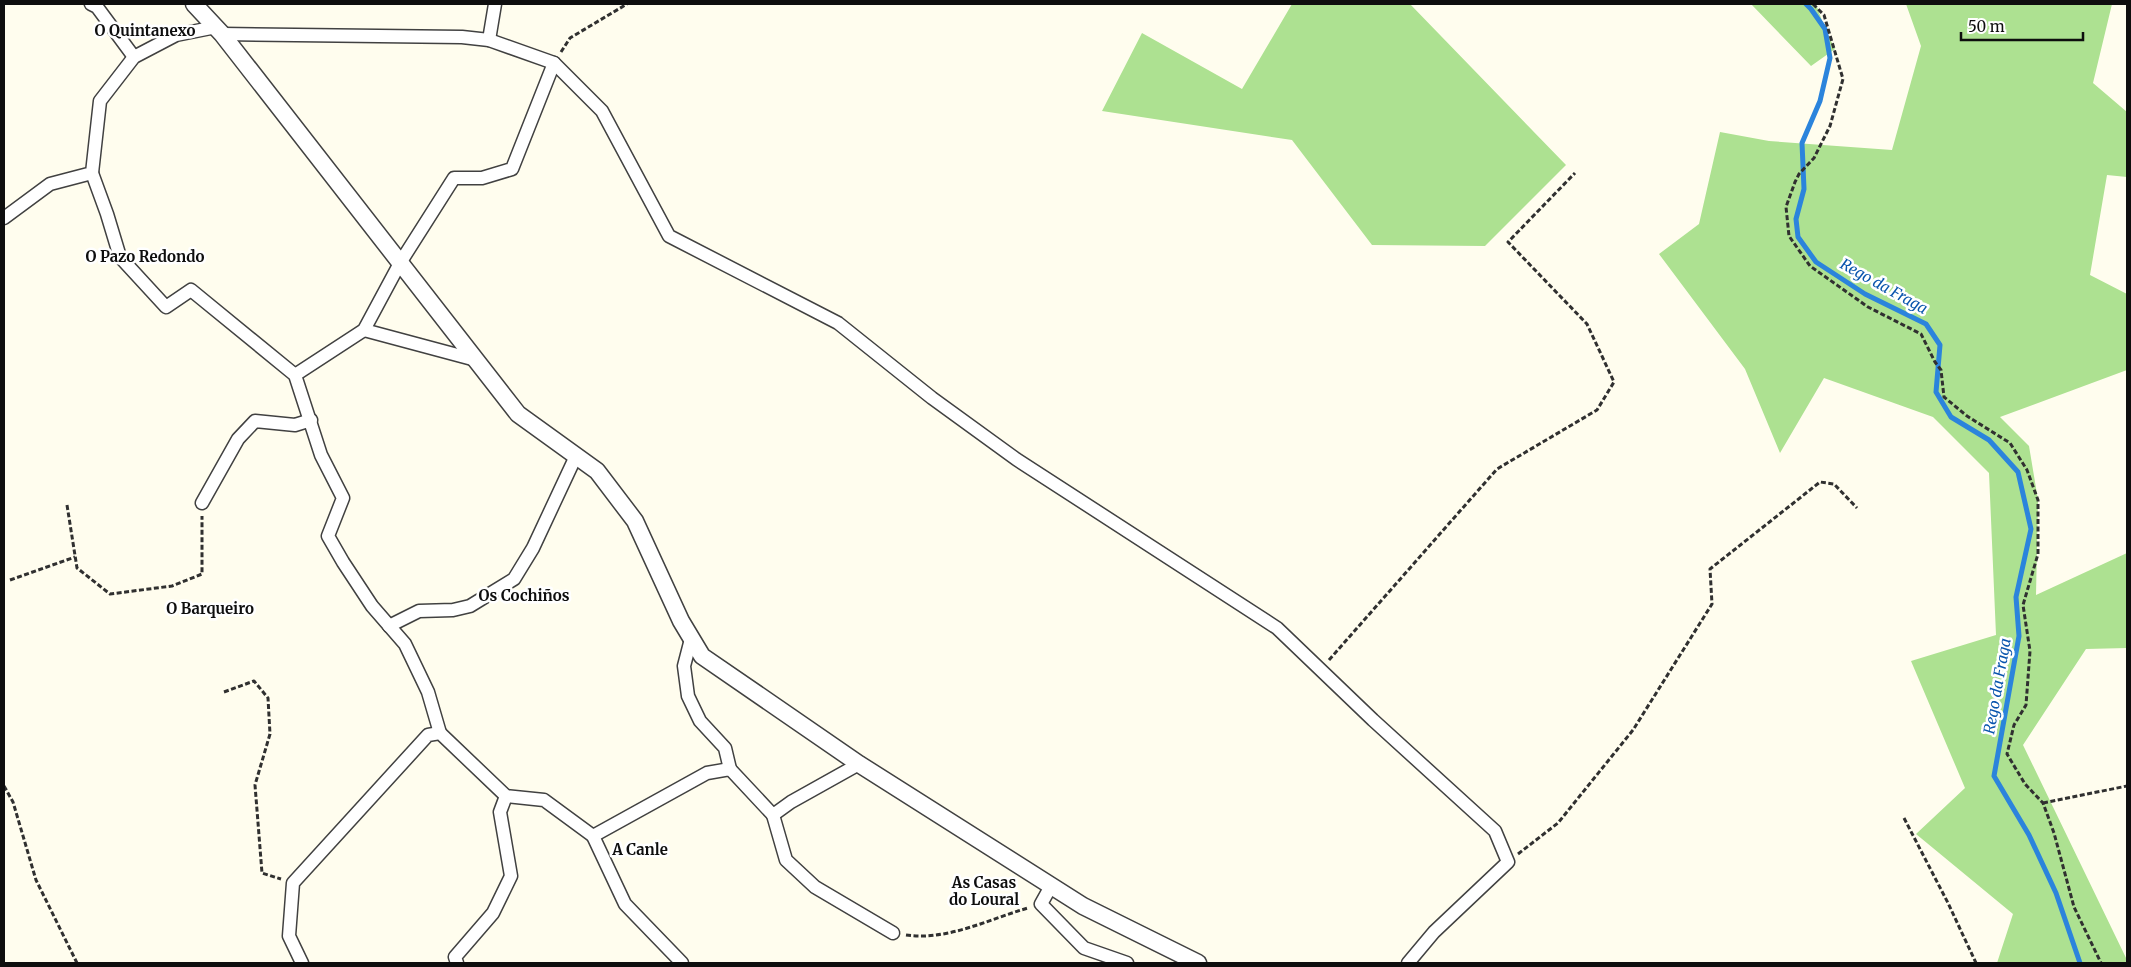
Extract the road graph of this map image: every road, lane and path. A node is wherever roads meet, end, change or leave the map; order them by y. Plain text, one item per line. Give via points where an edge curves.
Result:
1 (91, 4) edge
2 (194, 4) edge
3 (495, 4) edge
4 (627, 4) edge
5 (1813, 4) edge
6 (219, 31) junction
7 (489, 40) junction
8 (134, 58) junction
9 (554, 62) junction
10 (92, 173) junction
11 (1575, 173) dead end
12 (4, 218) edge
13 (400, 263) junction
14 (364, 330) junction
15 (476, 360) junction
16 (296, 375) junction
17 (311, 420) junction
18 (576, 456) junction
19 (202, 503) joint
20 (67, 505) dead end
21 (1857, 508) dead end
22 (75, 557) junction
23 (10, 580) dead end
24 (390, 626) junction
25 (691, 639) junction
26 (1320, 670) junction
27 (224, 692) dead end
28 (440, 733) junction
29 (859, 764) junction
30 (730, 769) junction
31 (4, 786) edge
32 (2127, 786) edge
33 (506, 796) junction
34 (2043, 803) junction
35 (774, 815) junction
36 (1904, 818) dead end
37 (593, 836) junction
38 (1508, 862) junction
39 (293, 884) junction
40 (1051, 886) junction
41 (1041, 904) junction
42 (893, 933) joint
43 (77, 963) edge
44 (302, 963) edge
45 (456, 963) edge
46 (682, 963) edge
47 (1128, 963) edge
48 (1198, 963) edge
49 (1408, 963) edge
50 (1976, 963) edge
51 (2101, 963) edge

1 - 8 street via 97,7
2 - 6 street
3 - 7 street
4 - 9 path via 570,38
5 - 34 path via 1824,15 1843,79 1830,126 1814,158 1799,174 1786,207 1789,236 1810,266 1868,307 1921,334 1941,370 1944,397 2010,443 2026,470 2038,500 2038,554 2023,605 2030,651 2026,705 2014,725 2007,754 2025,784
6 - 7 street
6 - 8 street via 176,35
6 - 13 street
7 - 9 street
8 - 10 street via 100,101
9 - 13 street via 512,169 482,178 454,178
9 - 26 street via 602,111 669,236 838,323 932,398 1016,459 1277,628
10 - 12 street via 50,184
10 - 16 street via 120,257 166,307 191,290
11 - 26 path via 1508,242 1587,324 1614,382 1597,410 1497,469
13 - 14 street
13 - 15 street
14 - 15 street
14 - 16 street
15 - 18 street via 518,414
16 - 17 street
17 - 19 street via 294,425 255,421 238,439
17 - 24 street via 321,455 343,498 328,536 372,606
18 - 24 street via 514,578 470,606 453,610 419,610
18 - 25 street via 597,471 635,521
19 - 22 path via 202,574 172,586 110,594 77,568
20 - 22 path
21 - 38 path via 1834,484 1820,482 1710,569 1712,604 1633,730 1558,823
22 - 23 path
24 - 28 street via 406,644 428,692
25 - 29 street via 702,656
25 - 30 street via 684,666 688,696 700,721 725,748
26 - 38 street via 1494,831
27 - 39 path via 254,681 268,698 270,734 255,785 262,873
28 - 33 street
28 - 39 street via 428,735
29 - 35 street
29 - 40 street
30 - 35 street
30 - 37 street via 707,773
31 - 43 path via 13,802 36,880
32 - 34 path
33 - 37 street via 544,800
33 - 45 street via 500,812 511,876 493,913 455,957
34 - 51 path via 2074,907
35 - 42 street via 786,860 815,887
36 - 50 path
37 - 46 street via 625,904
38 - 49 street via 1434,932
39 - 44 street via 289,936
40 - 41 street
40 - 48 street
41 - 42 path via 959,929 920,937
41 - 47 street via 1084,948

